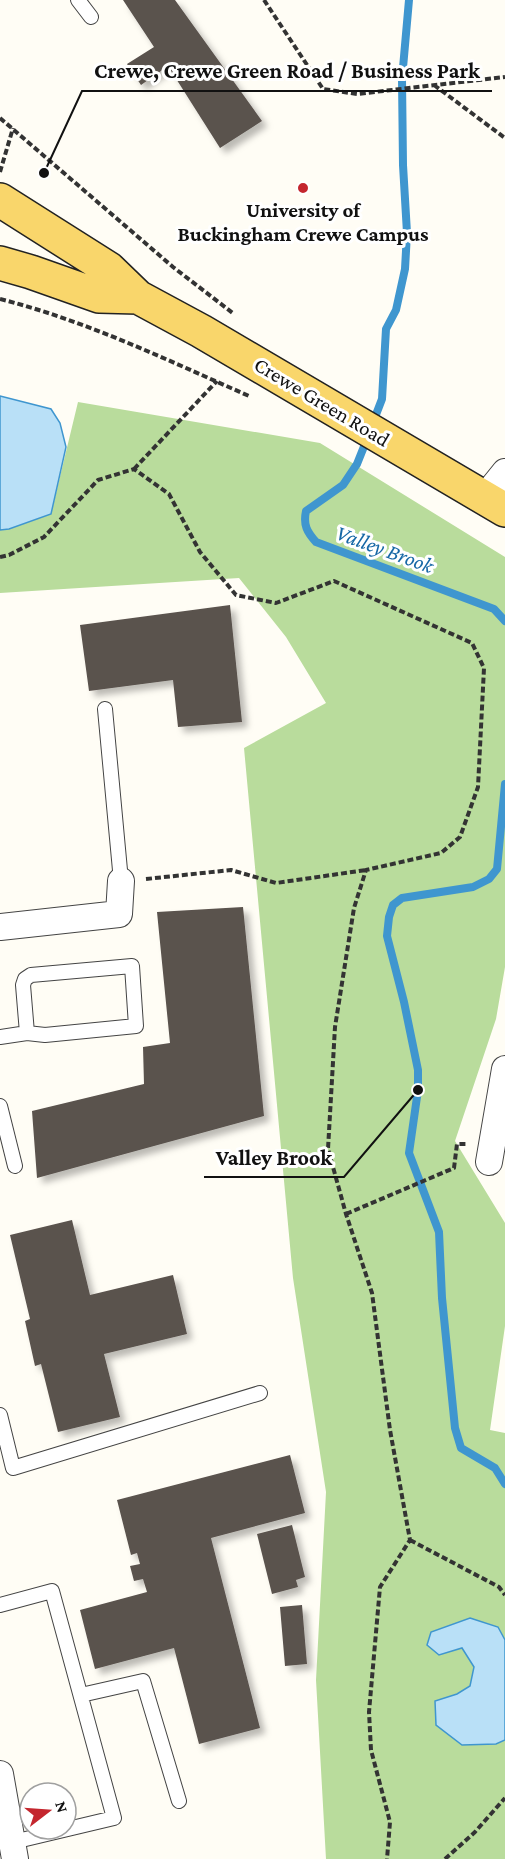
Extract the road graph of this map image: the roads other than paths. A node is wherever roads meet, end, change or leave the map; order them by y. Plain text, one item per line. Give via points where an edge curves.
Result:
1 (78, 0) edge
2 (91, 17) dead end
3 (0, 200) edge
4 (0, 263) edge
5 (138, 297) junction
6 (505, 472) edge
7 (495, 504) edge
8 (105, 709) dead end
9 (121, 881) joint
10 (0, 927) edge
11 (27, 1033) junction
12 (0, 1037) edge
13 (505, 1069) edge
14 (0, 1107) edge
15 (491, 1152) road end
16 (15, 1166) dead end
17 (260, 1393) dead end
18 (0, 1415) edge
19 (0, 1605) edge
20 (81, 1695) junction
21 (0, 1774) edge
22 (179, 1801) dead end
23 (14, 1850) edge

1 - 2 lane
3 - 5 main road, Crewe Green Road via 109,269
4 - 5 main road, Crewe Green Road via 99,296
5 - 7 main road, Crewe Green Road
6 - 7 street
8 - 9 lane
9 - 10 street via 119,914
11 - 11 lane via 23,985 31,975 132,966 136,1026 45,1035
11 - 12 lane
13 - 15 street
14 - 16 lane
17 - 18 lane via 13,1468
19 - 20 lane via 52,1591
20 - 22 lane via 143,1681
20 - 23 lane via 114,1818
21 - 23 street

